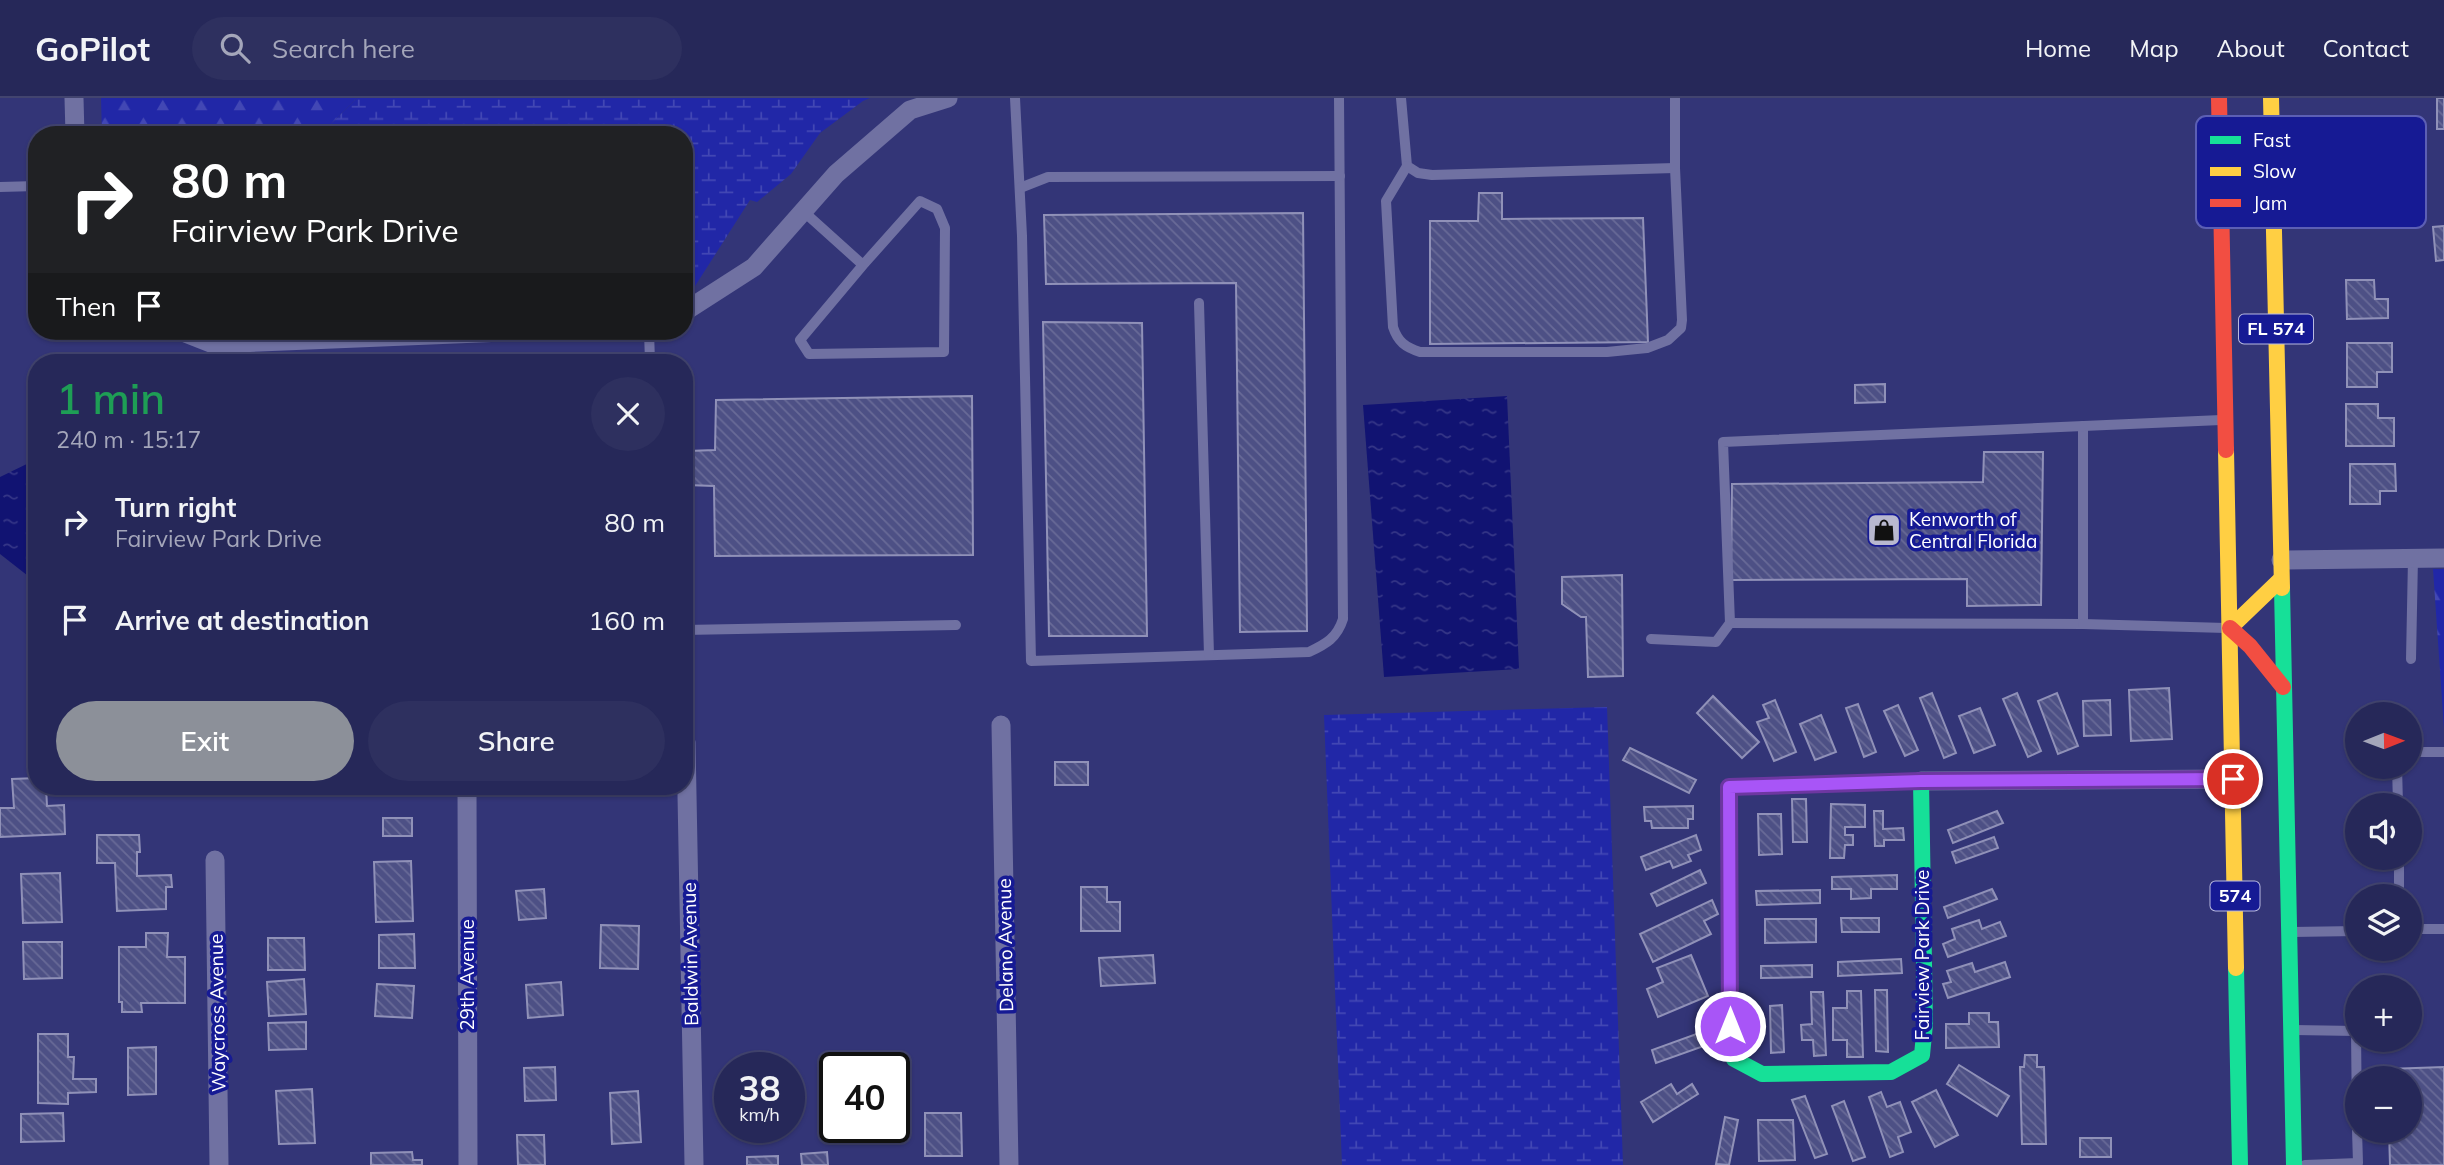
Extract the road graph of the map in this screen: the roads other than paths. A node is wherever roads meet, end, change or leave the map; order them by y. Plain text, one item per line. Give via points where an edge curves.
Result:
1 (74, 98) edge
2 (948, 98) edge
3 (1015, 98) edge
4 (1339, 98) edge
5 (1401, 98) edge
6 (1675, 98) edge
7 (2219, 98) edge
8 (2272, 98) edge
9 (2219, 116) edge
10 (2272, 116) edge
11 (75, 126) edge
12 (1406, 166) junction
13 (1675, 168) junction
14 (1340, 176) junction
15 (28, 186) edge
16 (0, 187) edge
17 (1020, 188) junction
18 (803, 211) junction
19 (2221, 228) edge
20 (2274, 228) edge
21 (863, 265) junction
22 (1199, 303) dead end
23 (693, 306) edge
24 (203, 340) edge
25 (310, 340) edge
26 (2225, 419) junction
27 (2083, 426) junction
28 (2413, 558) junction
29 (2444, 558) edge
30 (2281, 570) junction
31 (1730, 623) junction
32 (2083, 624) junction
33 (956, 625) dead end
34 (2230, 628) junction
35 (693, 630) edge
36 (1651, 639) dead end
37 (1209, 655) junction
38 (2411, 659) dead end
39 (2283, 687) junction
40 (1001, 725) dead end
41 (2422, 752) edge
42 (2444, 752) edge
43 (2233, 779) junction
44 (1921, 781) junction
45 (467, 795) edge
46 (687, 795) edge
47 (215, 860) dead end
48 (2422, 929) edge
49 (2444, 929) edge
50 (2345, 931) edge
51 (2288, 932) junction
52 (2290, 1030) junction
53 (2356, 1066) edge
54 (2357, 1143) edge
55 (219, 1165) edge
56 (468, 1165) edge
57 (694, 1165) edge
58 (1009, 1165) edge
59 (2240, 1165) edge
60 (2294, 1165) edge
61 (2305, 1165) edge

1 - 11 street
2 - 18 street via 910,110 836,174
3 - 17 lane
4 - 14 lane
5 - 12 lane
6 - 13 lane
7 - 9 main road, 574
8 - 10 main road, FL 574
12 - 13 lane via 1432,175
12 - 13 lane via 1386,201 1390,294 1397,338 1420,352 1606,352 1647,348 1668,340 1681,328 1682,320
14 - 17 lane via 1048,177
14 - 37 lane via 1343,619 1339,632 1309,652
15 - 16 lane
17 - 37 lane via 1031,661
18 - 21 lane
18 - 23 street via 754,267
19 - 26 main road, 574
20 - 30 main road, FL 574
21 - 21 lane via 920,201 937,209 945,228 944,352 809,354 800,340
22 - 37 lane
24 - 25 street via 213,344
26 - 27 lane
26 - 34 main road, 574
27 - 31 lane via 1723,442
27 - 32 lane
28 - 29 street
28 - 30 street
28 - 38 lane
30 - 34 main road
30 - 39 main road, FL 574
31 - 32 lane
31 - 36 lane via 1716,642
32 - 34 lane
33 - 35 lane
34 - 39 main road
34 - 43 main road, 574
39 - 51 main road, FL 574
40 - 58 street, Delano Avenue
41 - 42 lane
43 - 44 street, Fairview Park Drive
43 - 59 main road, 574
44 - 44 main road, Fairview Park Drive via 1729,787 1734,1059 1762,1074 1891,1072 1922,1055
45 - 56 street, 29th Avenue
46 - 57 street, Baldwin Avenue
47 - 55 street, Waycross Avenue
48 - 49 lane
50 - 51 lane
51 - 52 main road, FL 574
52 - 53 lane via 2356,1031
52 - 60 main road, FL 574
54 - 61 lane via 2358,1163

